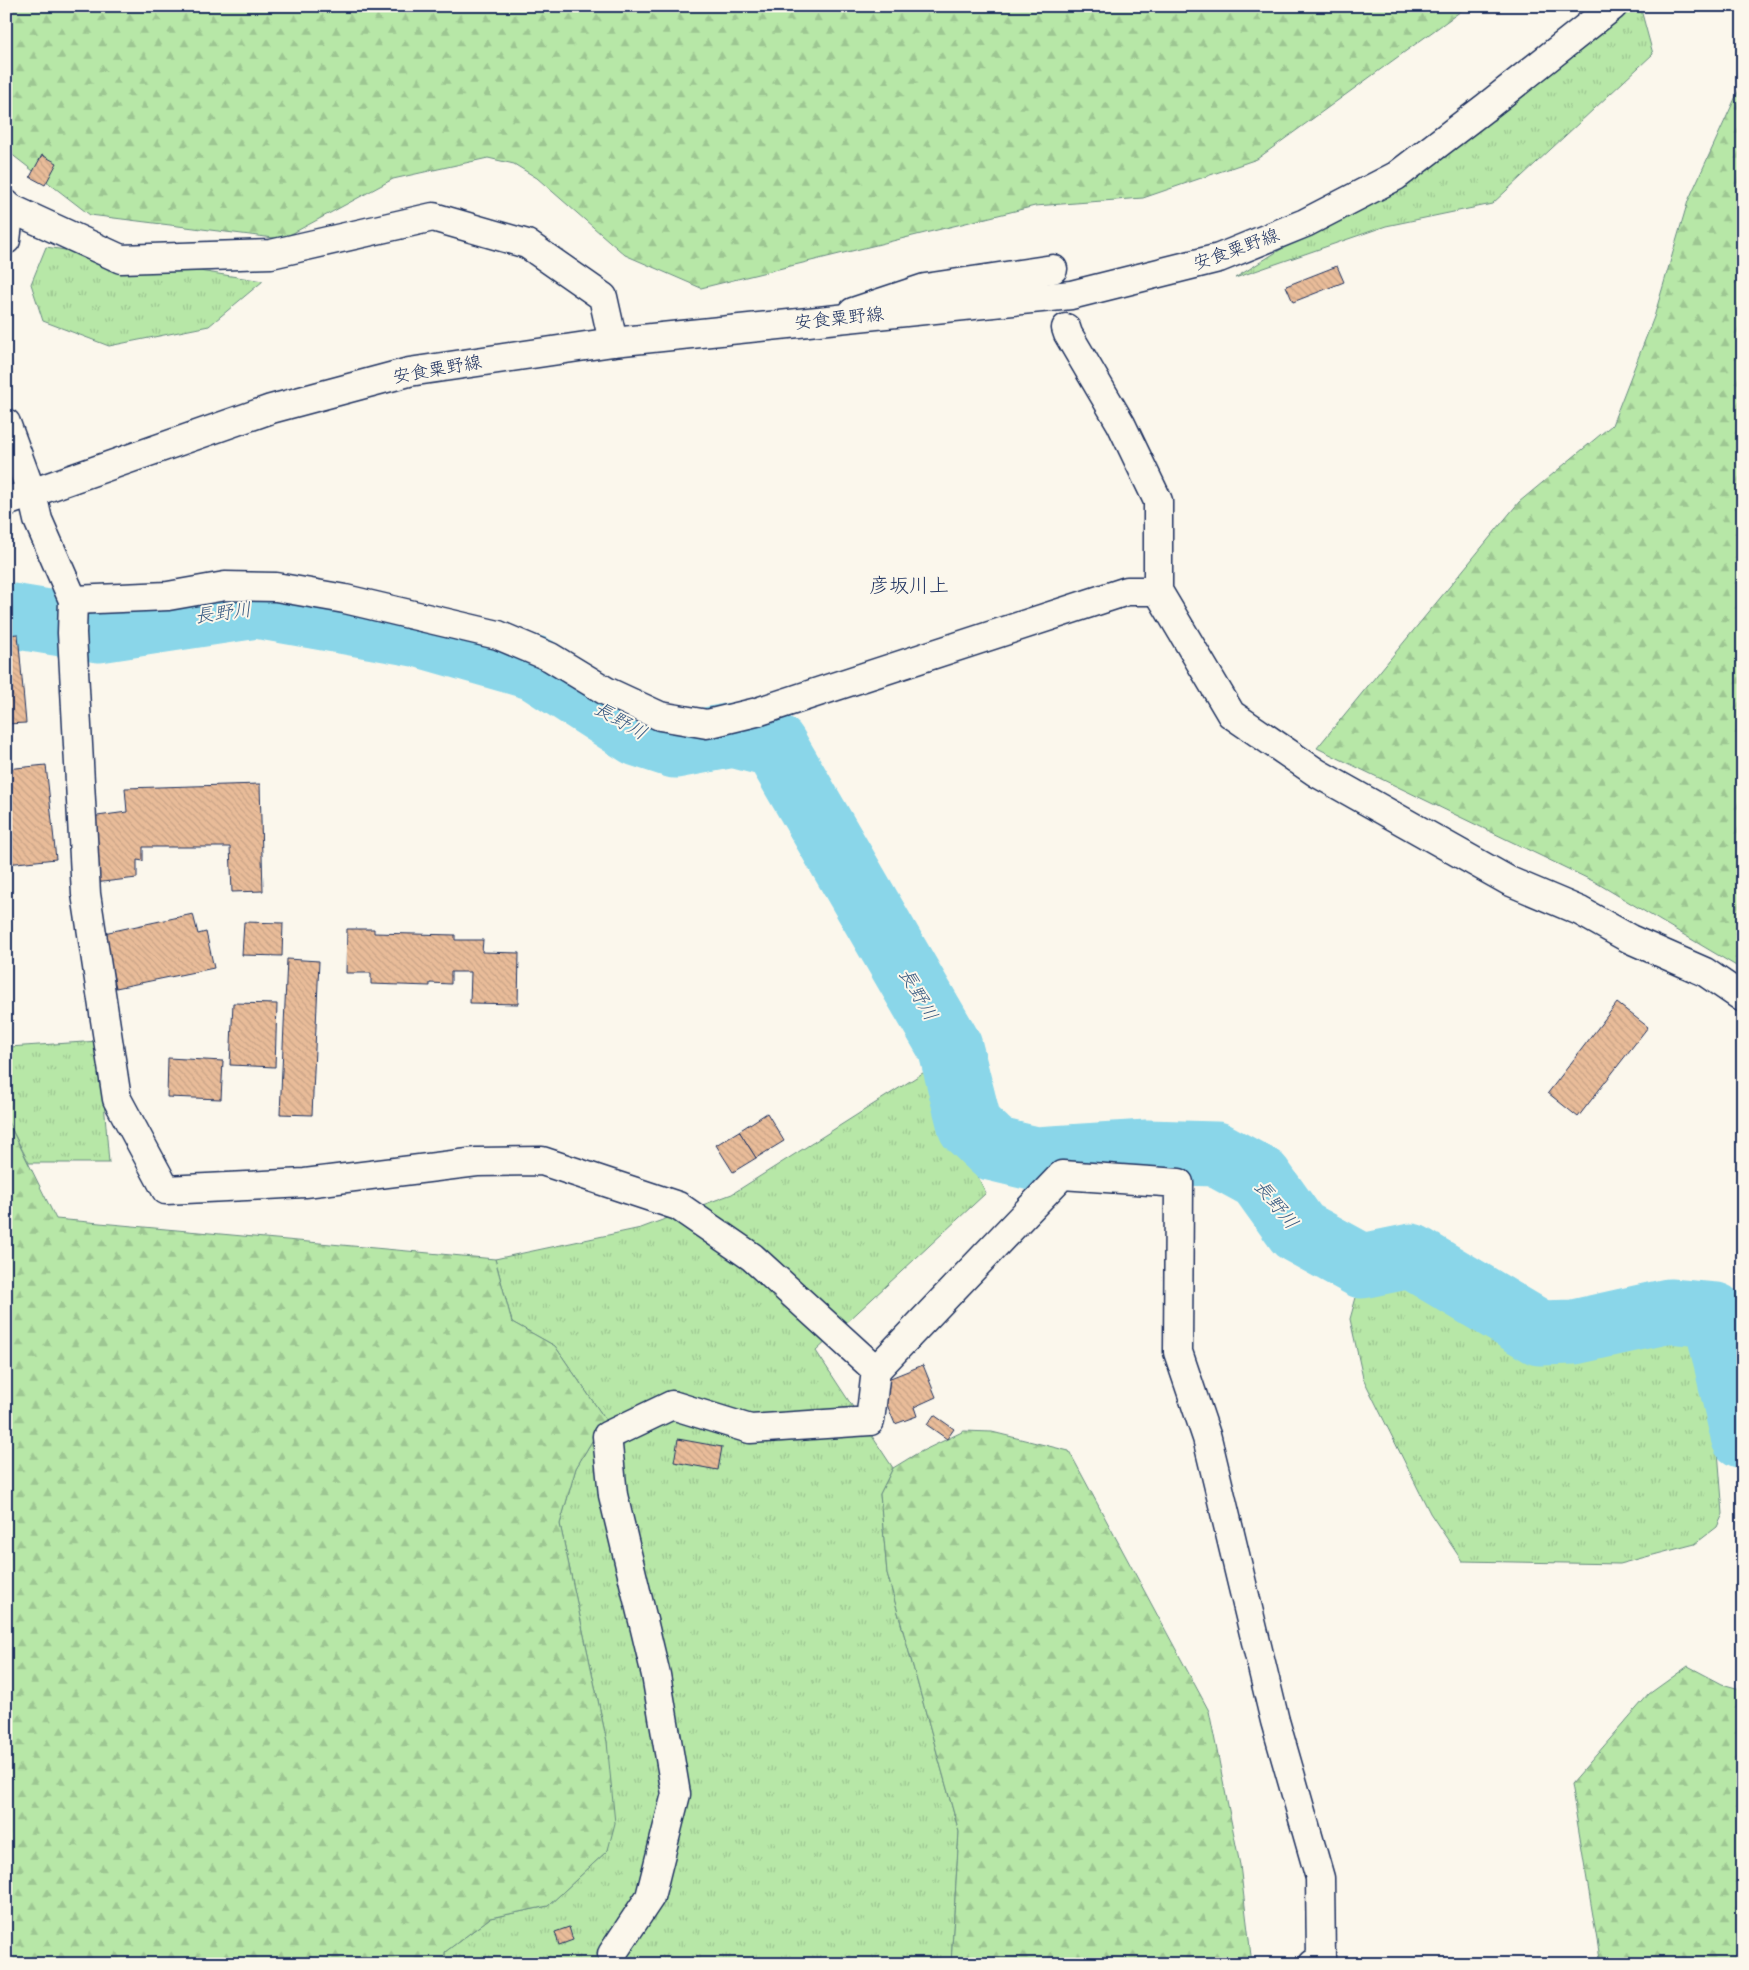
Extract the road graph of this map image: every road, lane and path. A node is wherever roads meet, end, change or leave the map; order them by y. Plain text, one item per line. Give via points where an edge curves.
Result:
1 (1613, 6) edge
2 (8, 206) edge
3 (6, 240) edge
4 (1053, 269) dead end
5 (830, 319) junction
6 (1066, 328) dead end
7 (613, 342) junction
8 (6, 423) edge
9 (32, 494) junction
10 (6, 502) edge
11 (1158, 591) junction
12 (72, 617) junction
13 (1743, 998) edge
14 (876, 1370) junction
15 (614, 1964) edge
16 (1313, 1964) edge

1 - 5 street, 安食粟野線 via 1396,176 1305,223 1227,255 1071,295
2 - 3 street
2 - 7 street via 121,259 271,254 433,218 527,244 603,298
4 - 5 street via 925,288
5 - 7 street, 安食粟野線
6 - 11 street via 1121,424 1158,501
7 - 9 street, 安食粟野線 via 409,372 271,409
8 - 9 street
9 - 10 street, 安食粟野線
9 - 12 street
11 - 12 street via 1127,591 757,712 706,724 660,716 606,691 550,657 498,635 345,599 276,587 225,586
11 - 13 street via 1231,714 1317,773 1509,882 1580,911 1630,939 1705,972
12 - 14 street via 86,894 117,1099 166,1190 305,1183 477,1162 542,1162 678,1206 752,1257
14 - 15 street via 870,1420 750,1429 672,1405 607,1436 613,1495 656,1675 676,1794 650,1897 612,1954
14 - 16 street via 1062,1175 1180,1183 1178,1352 1207,1438 1274,1720 1320,1878 1322,1959

